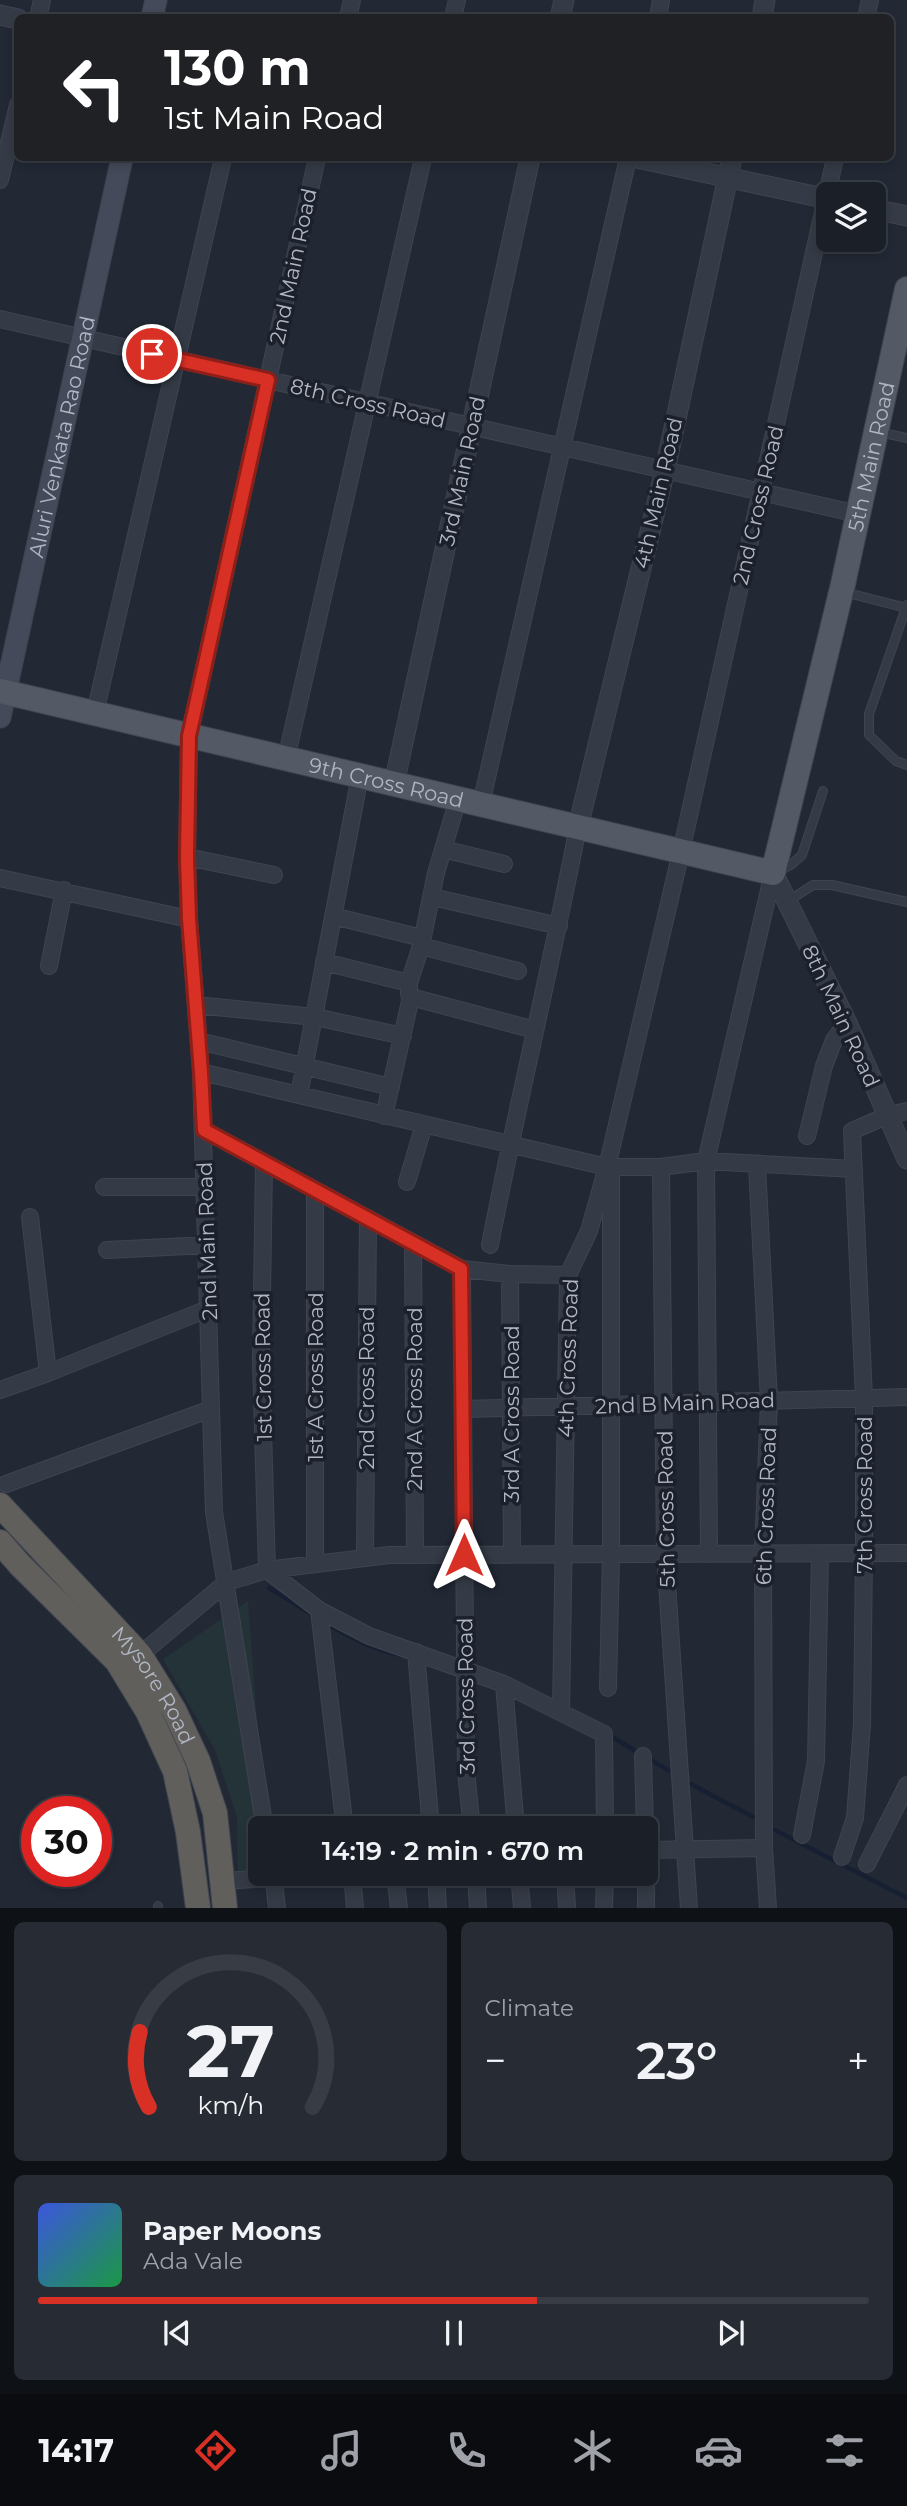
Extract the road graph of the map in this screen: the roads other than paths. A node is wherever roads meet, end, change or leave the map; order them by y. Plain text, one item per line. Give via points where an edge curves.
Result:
1 (14, 122) edge
2 (121, 161) edge
3 (222, 161) edge
4 (316, 161) edge
5 (422, 161) edge
6 (529, 161) edge
7 (627, 161) edge
8 (650, 161) edge
9 (731, 161) edge
10 (834, 161) edge
11 (727, 177) junction
12 (0, 180) edge
13 (830, 182) edge
14 (816, 197) edge
15 (886, 212) edge
16 (907, 216) edge
17 (816, 248) edge
18 (907, 289) edge
19 (0, 319) edge
20 (82, 338) junction
21 (900, 354) edge
22 (176, 359) junction
23 (268, 380) junction
24 (368, 403) junction
25 (472, 426) junction
26 (876, 431) junction
27 (907, 439) edge
28 (562, 447) junction
29 (664, 470) junction
30 (761, 492) junction
31 (858, 514) junction
32 (842, 588) junction
33 (907, 606) edge
34 (3, 692) edge
35 (95, 713) junction
36 (0, 717) edge
37 (189, 736) junction
38 (286, 759) junction
39 (907, 765) edge
40 (360, 776) junction
41 (394, 784) junction
42 (822, 791) dead end
43 (469, 802) junction
44 (578, 827) junction
45 (443, 849) junction
46 (681, 852) junction
47 (187, 857) junction
48 (504, 864) dead end
49 (773, 873) junction
50 (274, 875) dead end
51 (0, 878) edge
52 (64, 890) junction
53 (432, 898) junction
54 (787, 902) junction
55 (907, 902) edge
56 (333, 916) junction
57 (189, 919) junction
58 (559, 926) junction
59 (421, 942) junction
60 (324, 962) junction
61 (49, 966) dead end
62 (518, 971) dead end
63 (410, 990) junction
64 (196, 1005) junction
65 (315, 1017) junction
66 (847, 1023) junction
67 (535, 1030) junction
68 (403, 1036) junction
69 (199, 1041) junction
70 (305, 1066) junction
71 (201, 1072) junction
72 (391, 1087) junction
73 (299, 1095) junction
74 (907, 1111) edge
75 (384, 1116) junction
76 (886, 1116) junction
77 (424, 1125) junction
78 (204, 1130) junction
79 (807, 1136) dead end
80 (509, 1145) junction
81 (907, 1159) edge
82 (706, 1161) junction
83 (264, 1163) junction
84 (757, 1164) junction
85 (609, 1167) junction
86 (661, 1167) junction
87 (854, 1169) junction
88 (407, 1182) dead end
89 (104, 1186) dead end
90 (205, 1187) junction
91 (315, 1190) junction
92 (30, 1217) dead end
93 (368, 1219) junction
94 (413, 1243) junction
95 (208, 1245) junction
96 (490, 1245) dead end
97 (107, 1250) dead end
98 (461, 1269) junction
99 (510, 1274) junction
100 (568, 1275) junction
101 (210, 1308) junction
102 (48, 1373) junction
103 (0, 1390) edge
104 (907, 1397) edge
105 (864, 1398) junction
106 (769, 1401) junction
107 (707, 1403) junction
108 (664, 1404) junction
109 (611, 1405) junction
110 (565, 1407) junction
111 (511, 1408) junction
112 (211, 1409) junction
113 (463, 1409) junction
114 (3, 1494) edge
115 (0, 1542) edge
116 (907, 1553) edge
117 (665, 1554) junction
118 (709, 1554) junction
119 (764, 1554) junction
120 (820, 1554) junction
121 (864, 1554) junction
122 (415, 1555) junction
123 (464, 1555) junction
124 (512, 1555) junction
125 (563, 1555) junction
126 (611, 1555) junction
127 (365, 1558) junction
128 (315, 1564) junction
129 (267, 1570) junction
130 (227, 1582) junction
131 (319, 1610) junction
132 (140, 1655) junction
133 (416, 1656) junction
134 (465, 1669) junction
135 (505, 1684) junction
136 (608, 1688) dead end
137 (561, 1712) junction
138 (643, 1756) dead end
139 (907, 1785) edge
140 (263, 1816) edge
141 (343, 1816) edge
142 (430, 1816) edge
143 (470, 1816) edge
144 (515, 1816) edge
145 (605, 1816) edge
146 (645, 1816) edge
147 (802, 1835) dead end
148 (764, 1848) junction
149 (687, 1850) junction
150 (658, 1851) edge
151 (842, 1857) dead end
152 (867, 1864) dead end
153 (248, 1879) edge
154 (223, 1881) junction
155 (275, 1886) edge
156 (353, 1886) edge
157 (397, 1886) edge
158 (437, 1886) edge
159 (477, 1886) edge
160 (520, 1886) edge
161 (565, 1886) edge
162 (605, 1886) edge
163 (646, 1886) edge
164 (198, 1908) edge
165 (225, 1908) edge
166 (277, 1908) edge
167 (355, 1908) edge
168 (399, 1908) edge
169 (438, 1908) edge
170 (478, 1908) edge
171 (522, 1908) edge
172 (566, 1908) edge
173 (604, 1908) edge
174 (646, 1908) edge
175 (690, 1908) edge
176 (768, 1908) edge

1 - 12 street
2 - 20 main road, Aluri Venkata Rao Road
3 - 22 street
4 - 23 street, 2nd Main Road
5 - 24 street
6 - 25 street, 3rd Main Road
7 - 28 street
8 - 11 street
9 - 11 street, 4th Main Road
10 - 13 street, 2nd Cross Road
11 - 14 street
11 - 29 street, 4th Main Road
15 - 16 street
17 - 30 street, 2nd Cross Road
18 - 21 main road, 5th Main Road
19 - 20 street, 8th Cross Road
20 - 22 street, 8th Cross Road
20 - 34 main road, Aluri Venkata Rao Road
21 - 26 main road, 5th Main Road
22 - 23 street, 8th Cross Road
22 - 35 street
23 - 24 street, 8th Cross Road
23 - 37 street, 2nd Main Road
24 - 25 street, 8th Cross Road
24 - 38 street
25 - 28 street, 8th Cross Road
25 - 41 street, 3rd Main Road
26 - 27 lane
26 - 31 main road, 5th Main Road
28 - 29 street, 8th Cross Road
28 - 43 street
29 - 30 street, 8th Cross Road
29 - 44 street, 4th Main Road
30 - 31 street, 8th Cross Road
30 - 46 street, 2nd Cross Road
31 - 32 main road, 5th Main Road
32 - 33 lane
32 - 49 main road, 5th Main Road
33 - 39 lane via 869,714 869,736
34 - 35 main road, 9th Cross Road
34 - 36 main road, Aluri Venkata Rao Road
35 - 37 main road, 9th Cross Road
37 - 38 main road, 9th Cross Road
37 - 47 street, 2nd Main Road
38 - 40 main road, 9th Cross Road
40 - 41 main road, 9th Cross Road
40 - 56 street
41 - 43 main road, 9th Cross Road
42 - 49 lane via 802,855
43 - 44 main road, 9th Cross Road
43 - 45 street
44 - 46 main road, 9th Cross Road
44 - 58 street
45 - 48 street
45 - 53 street
46 - 49 main road, 9th Cross Road
46 - 85 street, 4th Cross Road
47 - 50 street
47 - 57 street, 2nd Main Road
49 - 54 street, 8th Main Road
49 - 82 street
51 - 52 street
52 - 57 street
52 - 61 street
53 - 58 street
53 - 59 street
54 - 55 lane via 813,884
54 - 66 street, 8th Main Road
56 - 59 street
56 - 60 street
57 - 64 street, 2nd Main Road
58 - 67 street
59 - 62 street
59 - 63 street
60 - 63 street
60 - 65 street
63 - 67 street
63 - 68 street
64 - 65 street
64 - 69 street, 2nd Main Road
65 - 68 street
65 - 70 street
66 - 76 street, 8th Main Road
66 - 79 street via 824,1066
67 - 80 street
68 - 72 street
69 - 70 street
69 - 71 street, 2nd Main Road
70 - 72 street
70 - 73 street
71 - 73 street
71 - 78 street, 2nd Main Road
72 - 75 street
73 - 75 street
74 - 76 street
75 - 77 street
76 - 81 street, 8th Main Road
76 - 87 street, 7th Cross Road via 852,1131
77 - 80 street
77 - 88 street
78 - 83 street
78 - 90 street, 2nd Main Road
80 - 85 street
80 - 96 street
82 - 84 street
82 - 86 street
82 - 107 street
83 - 91 street
83 - 129 street, 1st Cross Road via 261,1360
84 - 87 street
84 - 106 street, 6th Cross Road
85 - 86 street
85 - 100 street, 4th Cross Road via 589,1231
85 - 109 street
86 - 108 street, 5th Cross Road
87 - 105 street, 7th Cross Road
89 - 90 street
90 - 95 street, 2nd Main Road
91 - 93 street
91 - 128 street, 1st A Cross Road
92 - 102 street
93 - 94 street
93 - 127 street, 2nd Cross Road
94 - 98 street
94 - 122 street, 2nd A Cross Road
95 - 97 street
95 - 101 street, 2nd Main Road
98 - 99 street
98 - 113 street, 3rd Cross Road
99 - 100 street
99 - 111 street, 3rd A Cross Road
100 - 110 street, 4th Cross Road
101 - 102 street
101 - 112 street, 2nd Main Road
102 - 103 street
104 - 105 street, 2nd B Main Road
105 - 106 street, 2nd B Main Road
105 - 121 street, 7th Cross Road
106 - 107 street, 2nd B Main Road
106 - 119 street, 6th Cross Road
107 - 108 street, 2nd B Main Road
107 - 118 street
108 - 109 street, 2nd B Main Road
108 - 117 street, 5th Cross Road
109 - 110 street, 2nd B Main Road
109 - 126 street
110 - 111 street, 2nd B Main Road
110 - 125 street, 4th Cross Road
111 - 113 street, 2nd B Main Road
111 - 124 street, 3rd A Cross Road
112 - 114 street
112 - 130 street, 2nd Main Road via 214,1512
113 - 123 street, 3rd Cross Road
114 - 132 highway, Mysore Road
115 - 164 highway, Mysore Road via 117,1661 148,1712 175,1771
116 - 121 street
117 - 118 street
117 - 126 street
117 - 149 street, 5th Cross Road
118 - 119 street
119 - 120 street
119 - 148 street, 6th Cross Road
120 - 121 street
120 - 147 street via 816,1761
121 - 151 street, 7th Cross Road via 862,1724 855,1818
122 - 123 street
122 - 127 street
123 - 124 street
123 - 134 street, 3rd Cross Road
124 - 125 street
125 - 126 street
125 - 137 street, 4th Cross Road
126 - 136 street
127 - 128 street
128 - 129 street
129 - 130 street
129 - 131 street
130 - 132 street
130 - 140 street, 2nd Main Road
131 - 133 street
131 - 141 street
132 - 154 highway, Mysore Road via 198,1761 215,1813
133 - 134 street
133 - 142 street
134 - 135 street
134 - 143 street, 3rd Cross Road
135 - 137 street
135 - 144 street
137 - 145 street via 604,1734
138 - 146 street
139 - 152 street
148 - 149 street
148 - 176 street, 6th Cross Road
149 - 150 street
149 - 175 street, 5th Cross Road
153 - 154 street
154 - 165 highway, Mysore Road
155 - 166 street
156 - 167 street
157 - 168 street
158 - 169 street
159 - 170 street
160 - 171 street
161 - 172 street
162 - 173 street
163 - 174 street

